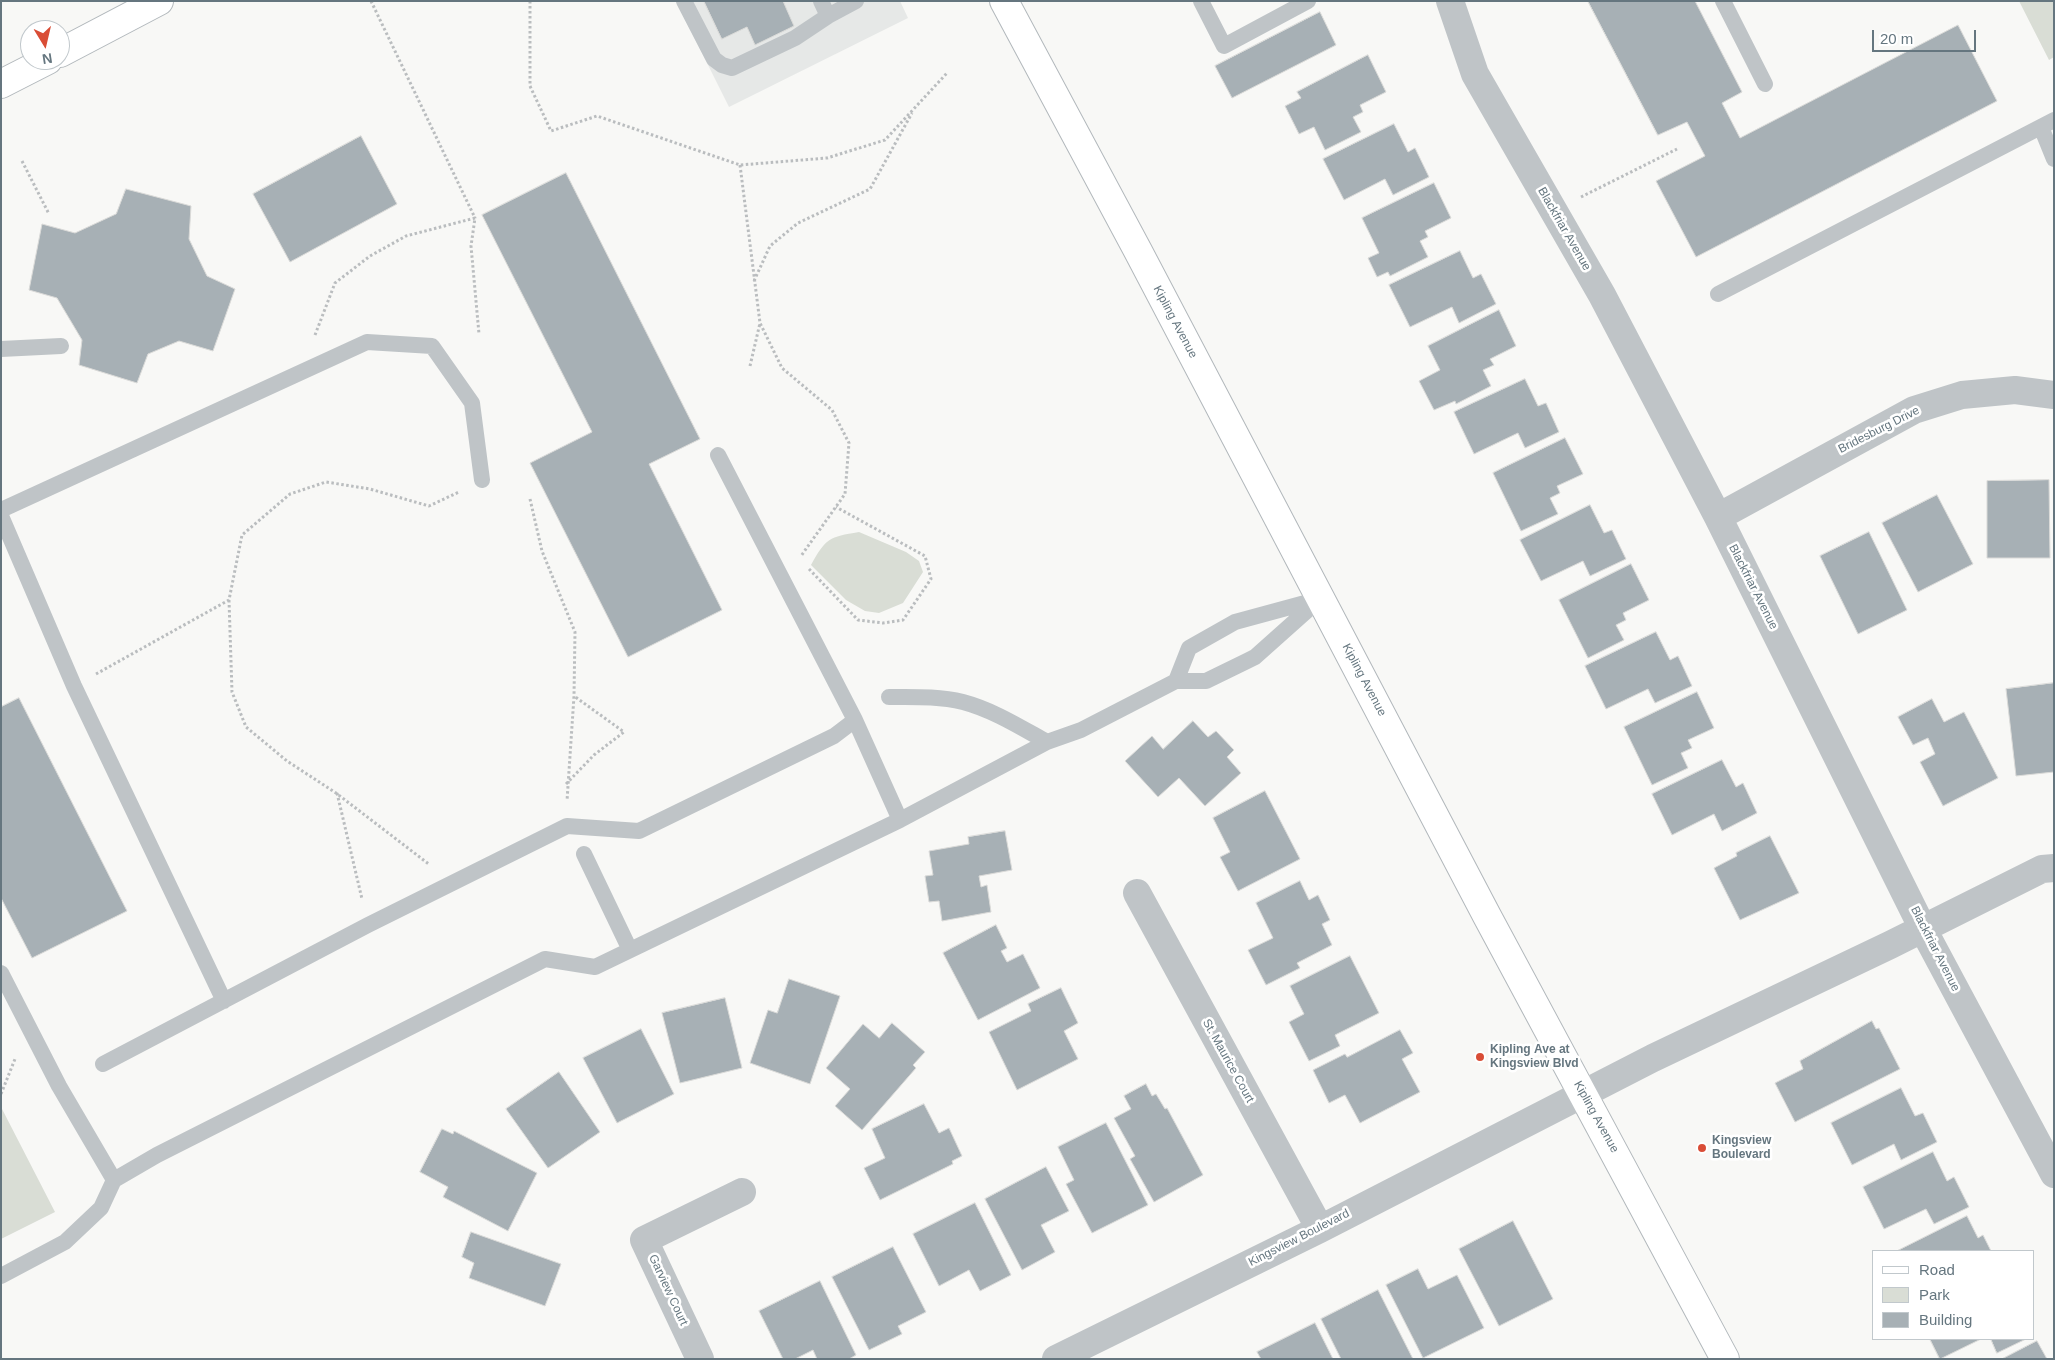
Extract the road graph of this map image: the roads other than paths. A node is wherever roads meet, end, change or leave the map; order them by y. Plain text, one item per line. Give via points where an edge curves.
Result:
1 (684, 1) edge
2 (856, 1) edge
3 (1004, 1) edge
4 (1201, 1) edge
5 (1308, 1) edge
6 (1450, 1) edge
7 (1723, 1) edge
8 (151, 3) edge
9 (824, 9) edge
10 (70, 48) edge
11 (28, 70) edge
12 (1, 84) edge
13 (1765, 84) dead end
14 (2047, 123) edge
15 (2054, 159) edge
16 (1718, 294) dead end
17 (61, 346) dead end
18 (1, 349) edge
19 (2054, 395) edge
20 (718, 455) dead end
21 (482, 480) road end
22 (1, 510) edge
23 (1, 516) edge
24 (1718, 517) junction
25 (1320, 599) junction
26 (1176, 681) junction
27 (889, 698) dead end
28 (855, 720) junction
29 (1047, 742) junction
30 (900, 820) junction
31 (584, 854) dead end
32 (2054, 868) edge
33 (1137, 893) dead end
34 (1923, 929) junction
35 (630, 950) junction
36 (1, 973) edge
37 (224, 1000) junction
38 (103, 1064) dead end
39 (1583, 1093) junction
40 (2054, 1174) edge
41 (114, 1180) junction
42 (742, 1192) dead end
43 (1320, 1229) junction
44 (1, 1276) edge
45 (700, 1359) edge
46 (1056, 1359) edge
47 (1725, 1359) edge

1 - 9 lane via 714,59 732,68 796,38
2 - 9 lane
3 - 25 main road, Kipling Avenue
4 - 5 lane via 1224,46
6 - 24 street, Blackfriar Avenue via 1475,74 1602,295
7 - 13 lane
8 - 10 main road
11 - 12 main road
14 - 15 lane
14 - 16 lane
17 - 18 lane
19 - 24 street, Bridesburg Drive via 2015,390 1962,395 1914,410
20 - 28 lane
21 - 22 lane via 472,403 432,346 367,342
23 - 37 lane via 74,686
24 - 34 street, Blackfriar Avenue
25 - 26 lane via 1256,657 1206,681
25 - 26 lane via 1235,622 1197,643 1189,648
25 - 39 main road, Kipling Avenue
26 - 29 lane via 1081,730
27 - 29 lane via 927,697 962,702 992,712
28 - 30 lane
28 - 37 lane via 834,736 639,831 568,826
29 - 30 lane
30 - 35 lane
31 - 35 lane
32 - 34 street, Kingsview Boulevard via 2042,869
33 - 43 street, St. Maurice Court
34 - 39 street, Kingsview Boulevard
34 - 40 street, Blackfriar Avenue
35 - 41 lane via 595,967 545,959 157,1155
36 - 41 lane
37 - 38 lane
39 - 43 street, Kingsview Boulevard
39 - 47 main road, Kipling Avenue
41 - 44 lane via 101,1208 65,1242
42 - 45 street, Garview Court via 644,1240
43 - 46 street, Kingsview Boulevard

